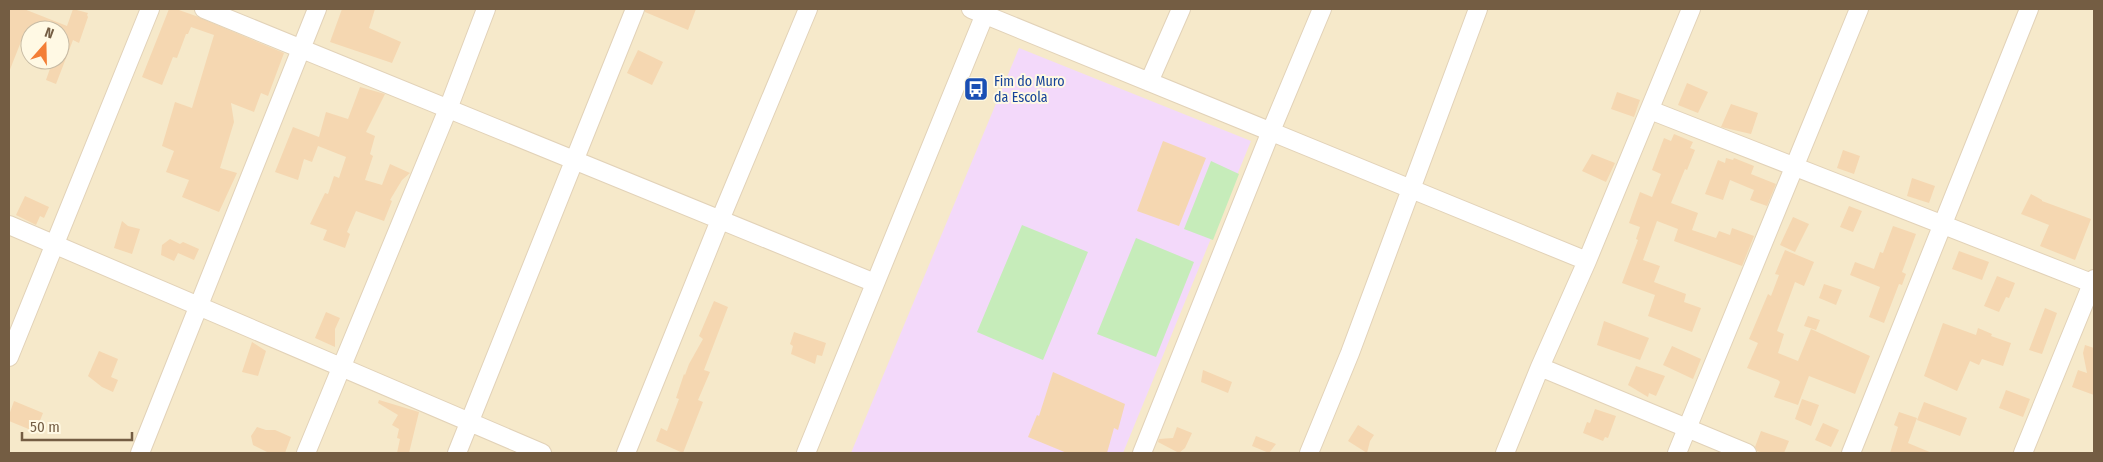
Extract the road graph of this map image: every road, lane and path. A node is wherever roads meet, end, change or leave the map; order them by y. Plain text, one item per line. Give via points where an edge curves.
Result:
1 (150, 9) edge
2 (204, 9) edge
3 (317, 9) edge
4 (486, 9) edge
5 (635, 9) edge
6 (808, 9) edge
7 (1181, 9) edge
8 (1322, 9) edge
9 (1478, 9) edge
10 (1691, 9) edge
11 (1859, 9) edge
12 (2029, 9) edge
13 (981, 11) edge
14 (300, 48) junction
15 (1149, 82) junction
16 (448, 109) junction
17 (1650, 110) junction
18 (1271, 131) junction
19 (576, 161) junction
20 (1794, 167) junction
21 (1412, 189) junction
22 (720, 220) junction
23 (9, 225) edge
24 (1941, 225) junction
25 (55, 245) junction
26 (1587, 261) junction
27 (2094, 282) edge
28 (875, 284) junction
29 (199, 306) junction
30 (9, 356) edge
31 (341, 367) junction
32 (1540, 367) junction
33 (470, 422) junction
34 (1686, 429) junction
35 (140, 453) edge
36 (306, 453) edge
37 (457, 453) edge
38 (542, 453) edge
39 (626, 453) edge
40 (806, 453) edge
41 (1142, 453) edge
42 (1309, 453) edge
43 (1505, 453) edge
44 (1677, 453) edge
45 (1747, 453) edge
46 (1851, 453) edge
47 (2024, 453) edge

1 - 25 street
2 - 14 street
3 - 14 street
4 - 16 street
5 - 19 street
6 - 22 street
7 - 15 street
8 - 18 street
9 - 21 street
10 - 17 street
11 - 20 street
12 - 24 street
13 - 15 street
13 - 28 street
14 - 16 street
14 - 29 street
15 - 18 street
16 - 19 street
16 - 31 street
17 - 20 street
17 - 26 street
18 - 21 street
18 - 41 street
19 - 22 street
19 - 33 street
20 - 24 street
20 - 34 street
21 - 26 street
21 - 42 street
22 - 28 street
22 - 39 street
23 - 25 street
24 - 27 street
24 - 46 street
25 - 29 street
25 - 30 street
26 - 32 street
27 - 47 street
28 - 40 street
29 - 31 street
29 - 35 street
31 - 33 street
31 - 36 street
32 - 34 street
32 - 43 street
33 - 37 street
33 - 38 street
34 - 44 street
34 - 45 street

